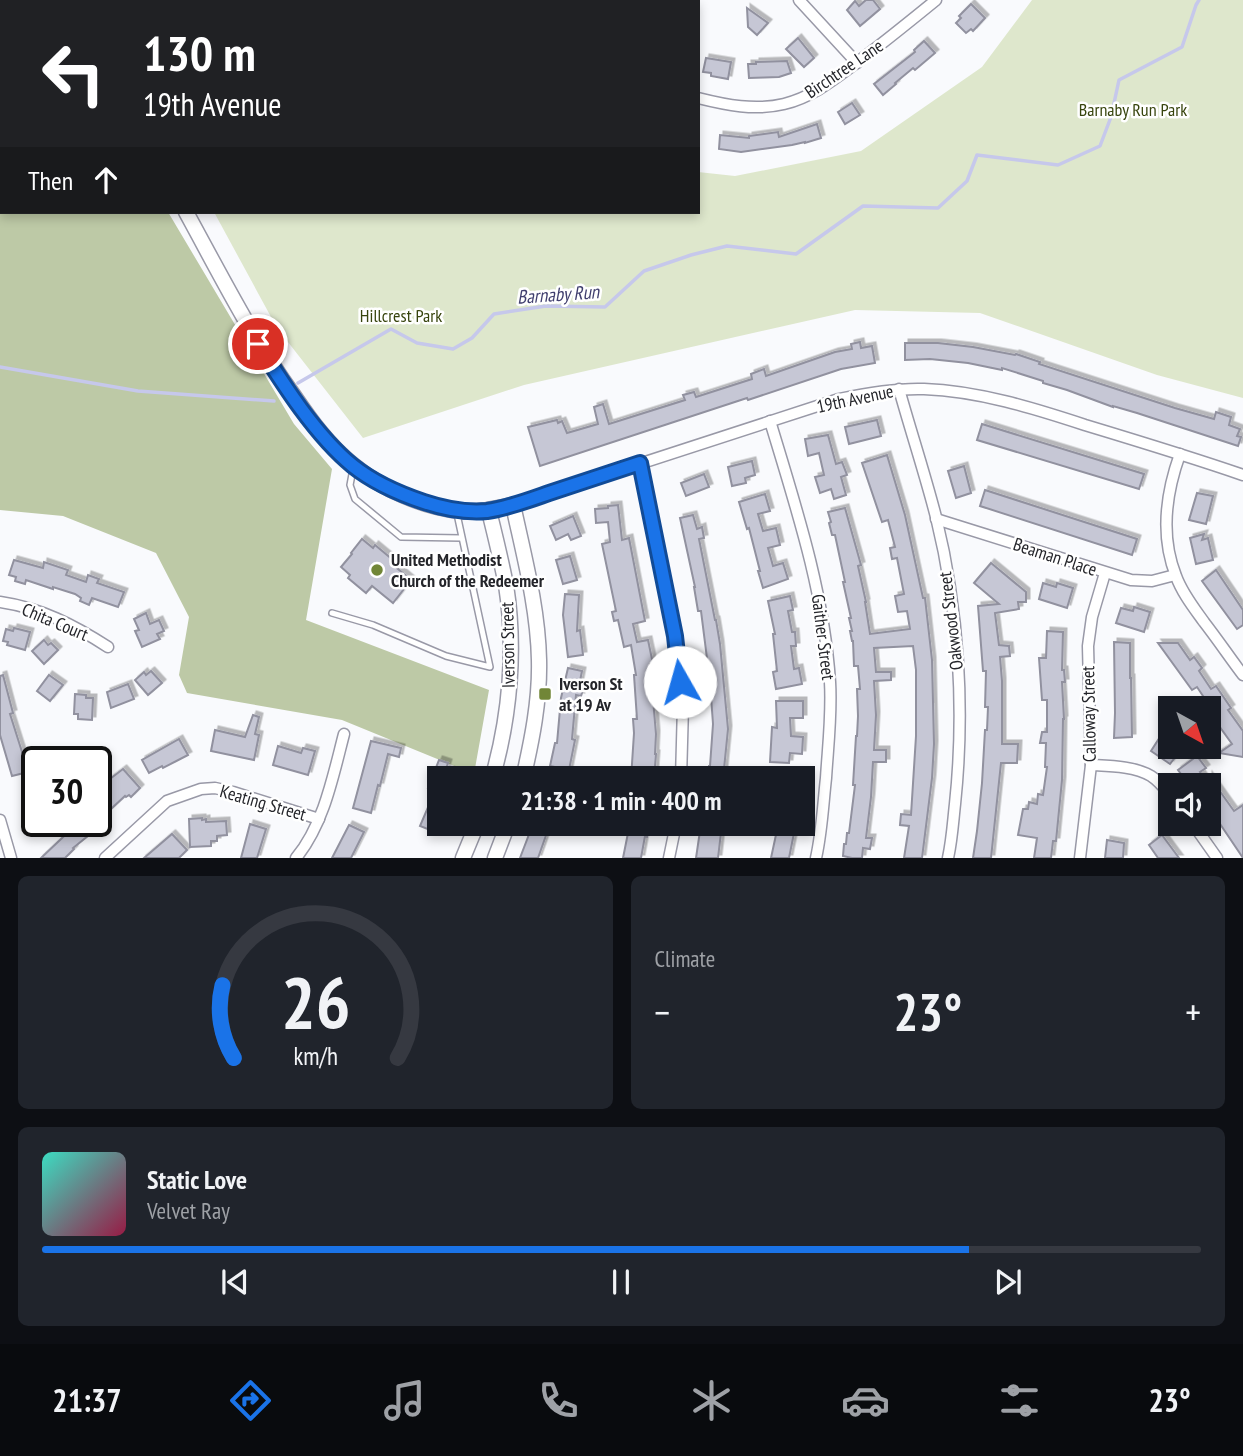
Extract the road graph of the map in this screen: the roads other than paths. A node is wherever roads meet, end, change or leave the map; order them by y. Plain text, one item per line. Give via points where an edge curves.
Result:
1 (799, 0) edge
2 (936, 0) edge
3 (857, 63) junction
4 (700, 98) edge
5 (187, 214) edge
6 (898, 389) junction
7 (770, 421) junction
8 (1180, 454) junction
9 (640, 463) junction
10 (353, 466) junction
11 (1243, 475) edge
12 (513, 505) junction
13 (456, 510) junction
14 (489, 511) junction
15 (936, 519) junction
16 (461, 538) junction
17 (1105, 573) junction
18 (1175, 575) junction
19 (0, 602) edge
20 (332, 612) dead end
21 (108, 647) dead end
22 (1243, 675) edge
23 (344, 734) dead end
24 (1091, 765) junction
25 (495, 766) edge
26 (526, 766) edge
27 (681, 766) edge
28 (1158, 781) edge
29 (319, 819) junction
30 (0, 820) edge
31 (472, 836) edge
32 (503, 836) edge
33 (674, 836) edge
34 (1201, 836) edge
35 (11, 858) edge
36 (105, 858) edge
37 (296, 858) edge
38 (463, 858) edge
39 (495, 858) edge
40 (669, 858) edge
41 (816, 858) edge
42 (948, 858) edge
43 (1080, 858) edge
44 (1217, 858) edge

1 - 3 street
2 - 3 street, Birchtree Lane
3 - 4 street, Birchtree Lane via 813,94 782,105 743,107
5 - 10 main road via 273,367 312,422
6 - 7 street, 19th Avenue via 839,399
6 - 8 street, 19th Avenue via 996,399
6 - 15 street, Oakwood Street
7 - 9 street, 19th Avenue
7 - 41 street, Gaither Street via 812,564 830,682
8 - 11 street, 19th Avenue
8 - 18 street via 1166,508
9 - 12 street, 19th Avenue
9 - 27 street via 675,636 683,706
10 - 13 main road via 405,496
10 - 16 lane via 355,499 401,537
12 - 14 main road
12 - 26 main road, Iverson Street via 532,596 539,660
13 - 14 main road
13 - 16 lane
14 - 25 main road, Iverson Street via 506,586 510,658 509,700
15 - 17 street, Beaman Place
15 - 42 street, Oakwood Street via 953,605 959,694 957,783
16 - 20 lane via 490,667 446,656
17 - 18 street, Beaman Place via 1143,582
17 - 24 street, Calloway Street via 1088,646
18 - 22 street via 1195,611
19 - 21 street, Chita Court via 45,613
23 - 29 street
24 - 28 street via 1145,773
24 - 43 street, Calloway Street
29 - 36 street, Keating Street via 233,792 194,790 167,801
29 - 37 street
30 - 35 street
31 - 38 main road
32 - 39 main road
33 - 40 street
34 - 44 street

